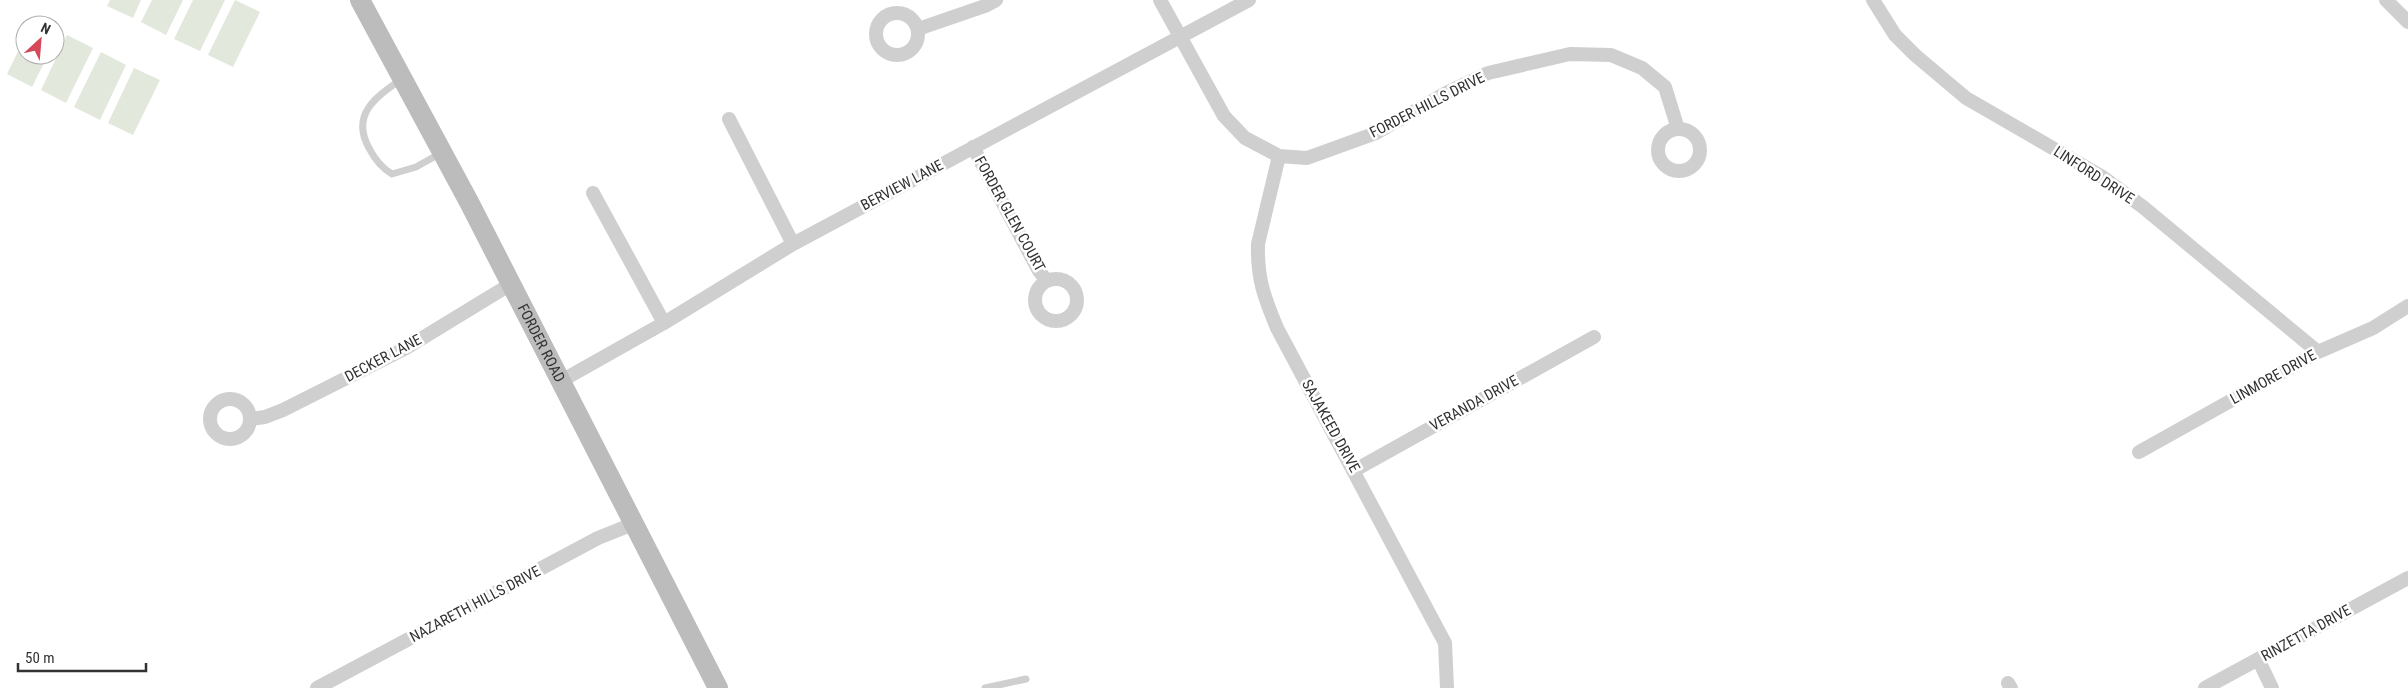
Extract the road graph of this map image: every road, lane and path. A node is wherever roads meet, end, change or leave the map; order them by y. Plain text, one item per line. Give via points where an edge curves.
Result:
1 (360, 0) edge
2 (996, 0) edge
3 (1160, 0) edge
4 (1250, 0) edge
5 (1873, 0) edge
6 (2386, 0) edge
7 (2408, 22) edge
8 (918, 29) dead end
9 (1180, 37) junction
10 (402, 79) junction
11 (729, 119) dead end
12 (1678, 129) dead end
13 (973, 147) junction
14 (443, 152) junction
15 (1279, 156) junction
16 (593, 193) dead end
17 (793, 244) junction
18 (1047, 281) dead end
19 (511, 284) junction
20 (2408, 306) edge
21 (664, 324) junction
22 (1594, 337) dead end
23 (2318, 352) junction
24 (561, 381) junction
25 (250, 419) dead end
26 (2139, 452) dead end
27 (1355, 470) junction
28 (634, 524) junction
29 (2408, 578) edge
30 (2258, 659) junction
31 (1026, 679) dead end
32 (317, 688) edge
33 (718, 688) edge
34 (984, 688) edge
35 (1447, 688) edge
36 (2205, 688) edge
37 (2272, 688) edge

1 - 10 main road, FORDER ROAD
2 - 8 street
3 - 9 street, FORDER HILLS DRIVE
4 - 9 street, BERVIEW LANE
5 - 23 street, LINFORD DRIVE via 1895,35 1966,98 2101,176
6 - 7 street
9 - 13 street, BERVIEW LANE
9 - 15 street, FORDER HILLS DRIVE via 1224,116 1245,138
10 - 14 main road, FORDER ROAD
10 - 14 lane via 377,96 363,118 364,139 372,155 392,174 416,167
11 - 17 street
12 - 15 street, FORDER HILLS DRIVE via 1665,87 1642,68 1611,55 1570,54 1488,74 1376,133 1307,158
13 - 17 street, BERVIEW LANE
13 - 18 street, FORDER GLEN COURT
14 - 19 main road, FORDER ROAD
15 - 27 street, SAJAKEED DRIVE via 1258,244 1262,294 1277,328
16 - 21 street
17 - 21 street, BERVIEW LANE
19 - 24 main road, FORDER ROAD
19 - 25 street, DECKER LANE via 406,348 283,410
20 - 23 street, LINMORE DRIVE via 2373,328
21 - 24 street, BERVIEW LANE
22 - 27 street, VERANDA DRIVE
23 - 26 street, LINMORE DRIVE
24 - 28 main road, FORDER ROAD
27 - 35 street, SAJAKEED DRIVE via 1445,643
28 - 32 street, NAZARETH HILLS DRIVE via 598,538
28 - 33 main road, FORDER ROAD
29 - 30 street, RINZETTA DRIVE
30 - 36 street, RINZETTA DRIVE
30 - 37 street
31 - 34 lane

